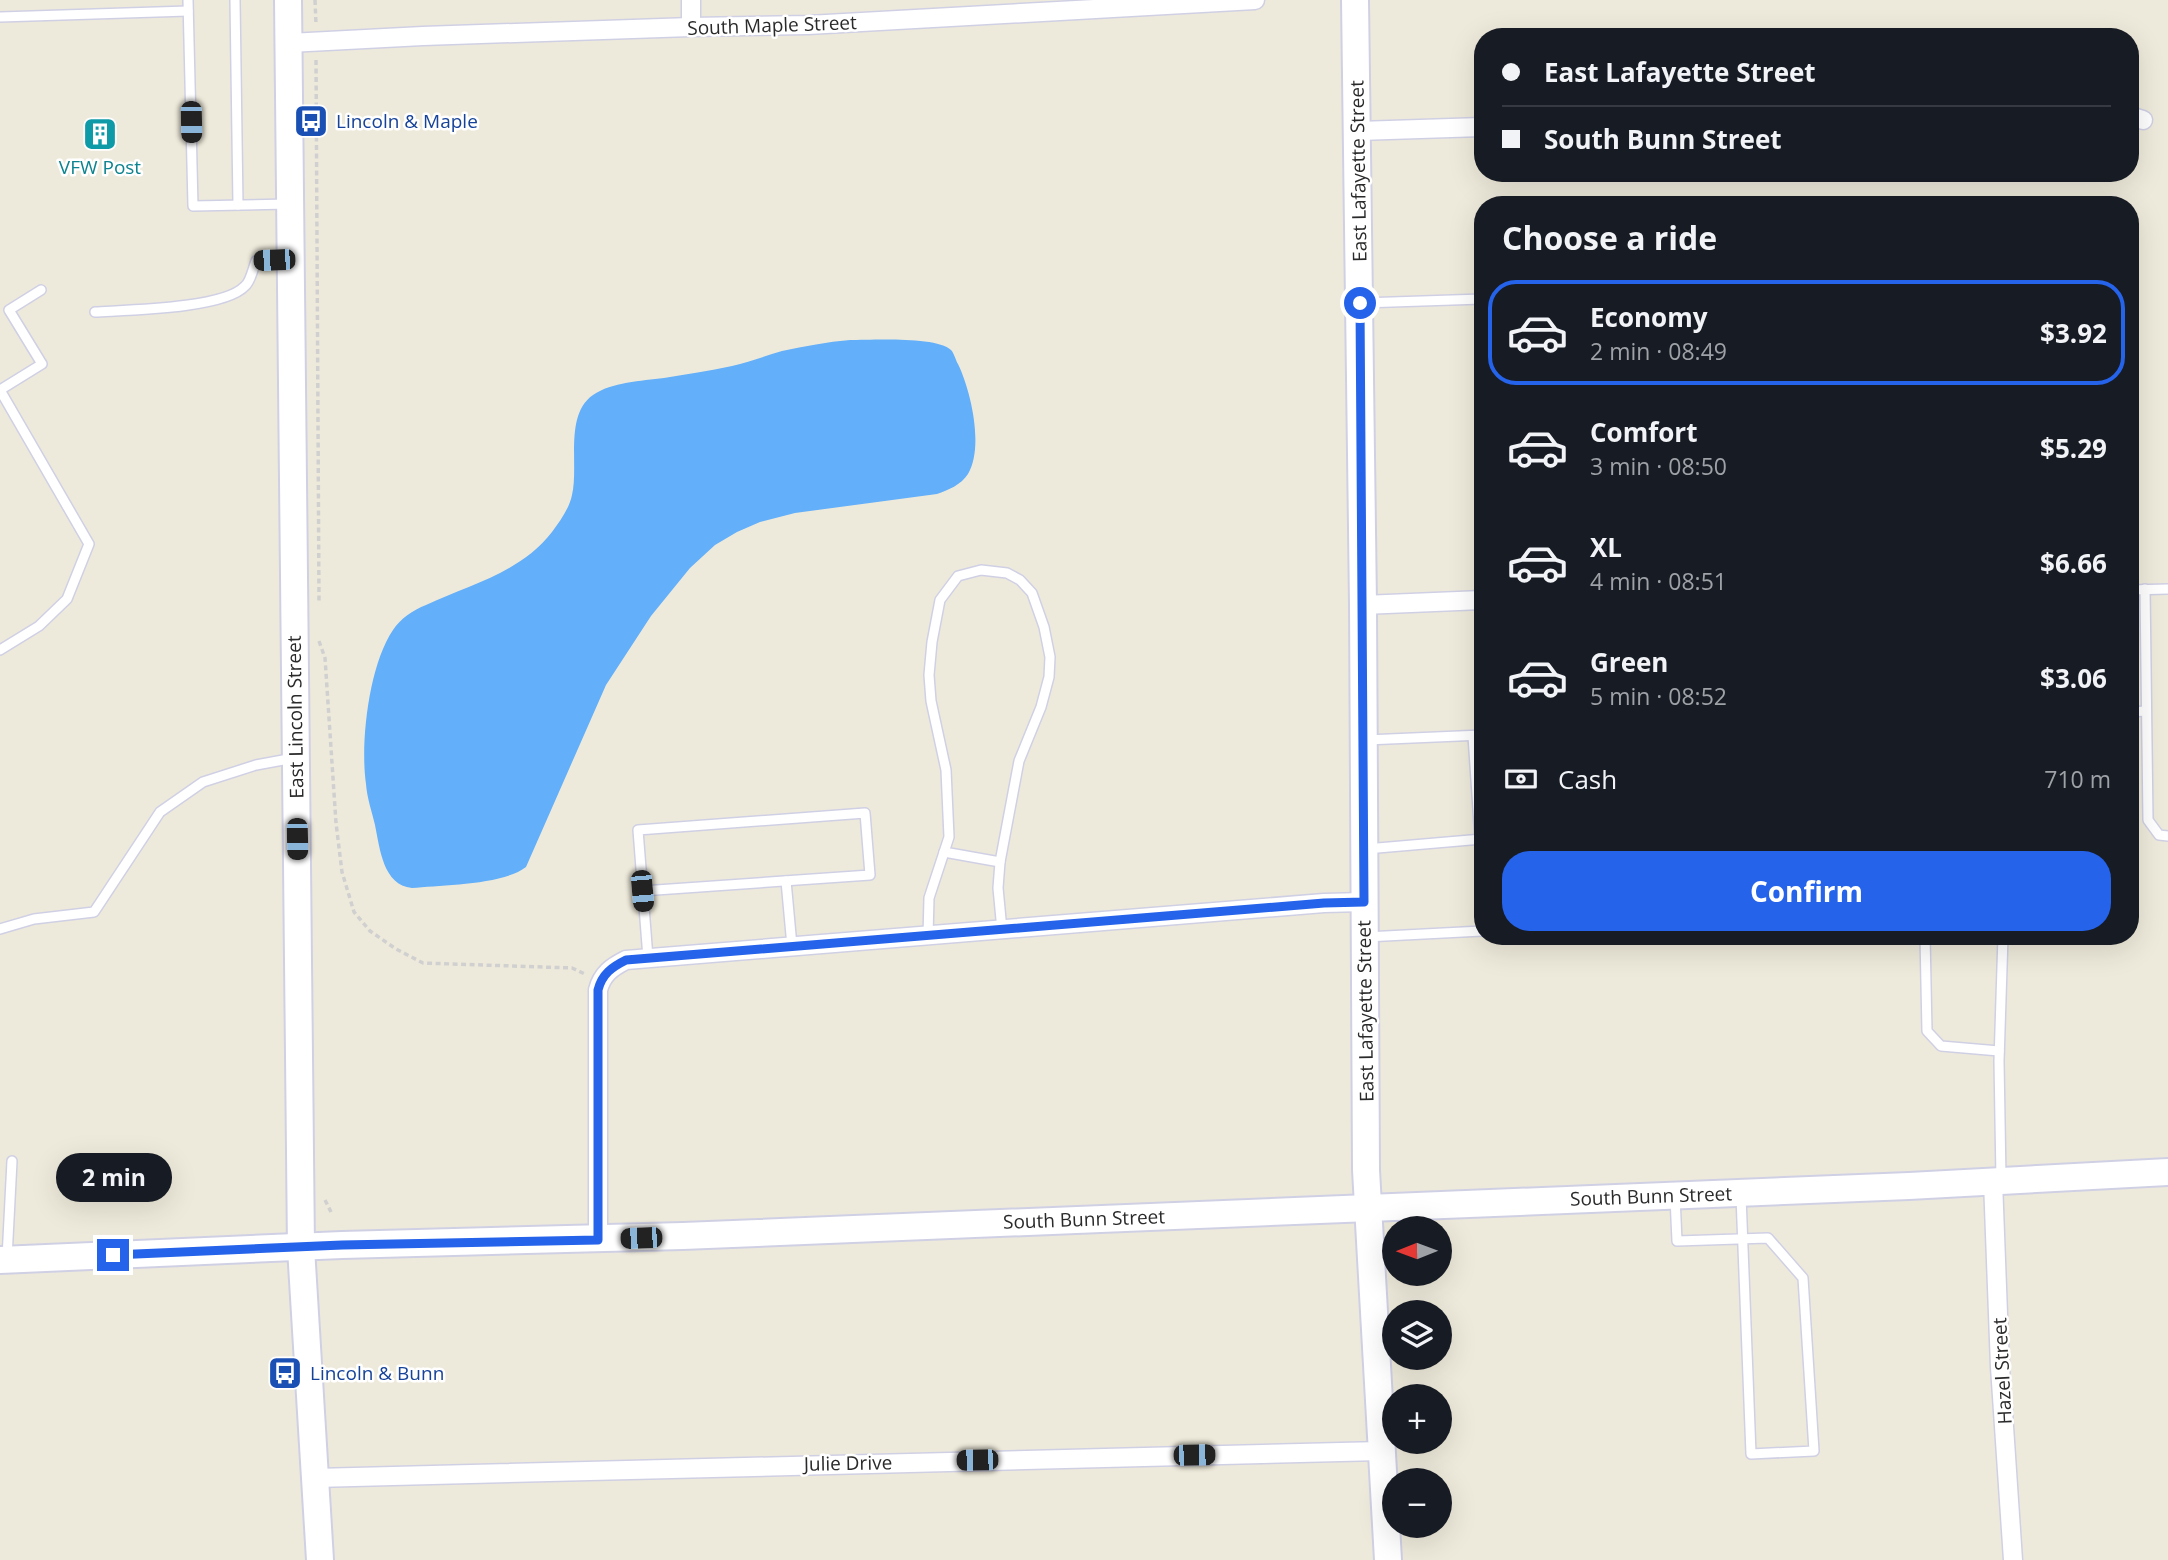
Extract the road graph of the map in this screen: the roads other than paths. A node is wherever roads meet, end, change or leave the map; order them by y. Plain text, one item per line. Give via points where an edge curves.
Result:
1 (188, 0) edge
2 (235, 0) edge
3 (288, 0) edge
4 (691, 0) edge
5 (1255, 0) edge
6 (1355, 0) edge
7 (954, 9) edge
8 (188, 11) junction
9 (0, 17) edge
10 (691, 27) junction
11 (289, 43) junction
12 (1474, 127) edge
13 (1358, 131) junction
14 (290, 204) junction
15 (239, 205) junction
16 (291, 259) junction
17 (41, 290) dead end
18 (1474, 299) edge
19 (1360, 303) junction
20 (94, 312) dead end
21 (2139, 589) edge
22 (2145, 589) junction
23 (2168, 589) edge
24 (1474, 600) edge
25 (1363, 605) junction
26 (0, 650) edge
27 (2139, 711) edge
28 (2146, 711) junction
29 (1474, 736) edge
30 (1364, 740) junction
31 (296, 758) junction
32 (2168, 836) edge
33 (1474, 840) edge
34 (1364, 849) junction
35 (944, 852) junction
36 (1000, 862) junction
37 (786, 881) junction
38 (642, 891) junction
39 (1364, 902) junction
40 (0, 929) edge
41 (1002, 930) junction
42 (1474, 931) edge
43 (928, 936) junction
44 (1364, 937) junction
45 (1925, 945) edge
46 (2003, 945) edge
47 (792, 946) junction
48 (648, 958) junction
49 (1999, 1051) junction
50 (12, 1161) dead end
51 (2168, 1172) edge
52 (1997, 1181) junction
53 (1741, 1192) junction
54 (1675, 1195) junction
55 (1367, 1208) junction
56 (1743, 1238) junction
57 (598, 1240) junction
58 (301, 1248) junction
59 (3, 1260) edge
60 (1381, 1451) junction
61 (315, 1478) junction
62 (320, 1560) edge
63 (1388, 1560) edge
64 (2013, 1560) edge

1 - 8 lane
2 - 15 lane
3 - 11 street, East Lincoln Street
4 - 10 street
5 - 7 street, South Maple Street
6 - 13 street, East Lafayette Street
7 - 10 street, South Maple Street via 808,25
8 - 9 lane
8 - 15 lane via 193,206
10 - 11 street, South Maple Street
11 - 14 street, East Lincoln Street
12 - 13 street
13 - 19 street, East Lafayette Street
14 - 15 lane
14 - 16 street, East Lincoln Street
16 - 20 lane via 256,261 246,286 222,299 179,307
16 - 31 street, East Lincoln Street
17 - 26 lane via 9,310 42,364 0,390 89,544 67,599 40,625
18 - 19 lane
19 - 25 street, East Lafayette Street
21 - 22 lane
22 - 23 lane
22 - 28 lane
24 - 25 street
25 - 30 street, East Lafayette Street
27 - 28 lane
28 - 32 lane via 2148,820 2159,835
29 - 30 lane
30 - 34 street, East Lafayette Street
31 - 40 lane via 203,782 160,813 93,912 34,919
31 - 58 street, East Lincoln Street
33 - 34 lane
34 - 39 street, East Lafayette Street
35 - 36 lane
35 - 36 lane via 949,837 946,770 929,675 940,600 958,576 981,570 1007,573 1032,593 1050,657 1041,707 1019,761
35 - 43 lane via 929,898
36 - 41 lane
37 - 38 lane
37 - 38 lane via 870,875 865,813 638,830
37 - 47 lane
38 - 48 lane
39 - 41 street
39 - 44 street, East Lafayette Street
41 - 43 street
42 - 44 lane
43 - 47 street
44 - 55 street, East Lafayette Street
45 - 49 lane via 1927,1031 1941,1046
46 - 49 lane
47 - 48 street
48 - 57 street via 626,960 604,976 597,1028
49 - 52 lane
50 - 59 lane
51 - 52 street, South Bunn Street
52 - 53 street, South Bunn Street
52 - 64 street, Hazel Street via 2000,1367
53 - 54 street, South Bunn Street
53 - 56 lane
54 - 55 street, South Bunn Street
54 - 56 lane via 1677,1241
55 - 57 street, South Bunn Street
55 - 60 street, East Lafayette Street
56 - 56 lane via 1751,1454 1814,1451 1803,1278 1768,1238
57 - 58 street, South Bunn Street
58 - 59 street, South Bunn Street
58 - 61 street, East Lincoln Street
60 - 61 street, Julie Drive
60 - 63 street, East Lafayette Street
61 - 62 street, East Lincoln Street

